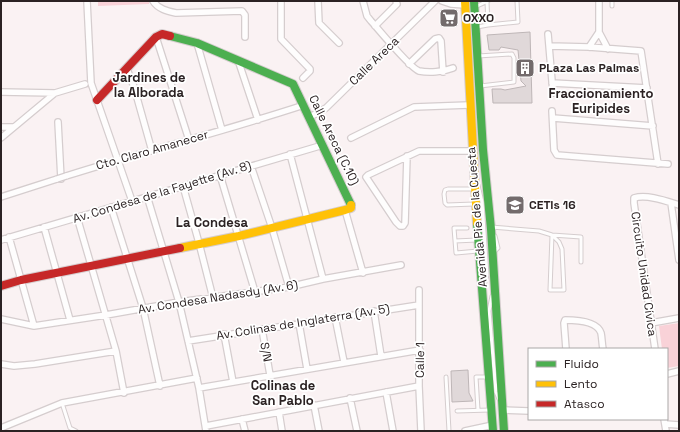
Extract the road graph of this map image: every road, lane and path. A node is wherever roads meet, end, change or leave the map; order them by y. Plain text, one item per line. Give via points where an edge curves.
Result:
1 (87, 1) edge
2 (153, 1) edge
3 (281, 1) edge
4 (318, 1) edge
5 (363, 1) edge
6 (396, 1) edge
7 (435, 1) edge
8 (442, 1) edge
9 (487, 1) edge
10 (517, 1) edge
11 (599, 1) edge
12 (612, 1) edge
13 (470, 3) edge
14 (612, 6) dead end
15 (488, 25) junction
16 (375, 26) junction
17 (473, 27) junction
18 (599, 32) junction
19 (548, 34) dead end
20 (156, 37) junction
21 (245, 37) dead end
22 (339, 43) dead end
23 (197, 44) junction
24 (392, 44) junction
25 (549, 46) junction
26 (589, 47) junction
27 (608, 49) junction
28 (478, 56) junction
29 (238, 60) junction
30 (409, 64) junction
31 (453, 68) dead end
32 (127, 69) junction
33 (443, 72) junction
34 (303, 78) dead end
35 (552, 83) junction
36 (85, 84) dead end
37 (480, 86) junction
38 (647, 88) junction
39 (1, 92) edge
40 (55, 93) junction
41 (552, 93) dead end
42 (97, 100) junction
43 (304, 105) junction
44 (469, 105) junction
45 (552, 111) dead end
46 (310, 117) junction
47 (553, 118) junction
48 (258, 120) junction
49 (58, 122) dead end
50 (653, 126) junction
51 (1, 127) edge
52 (13, 127) junction
53 (222, 130) junction
54 (1, 138) edge
55 (351, 138) dead end
56 (189, 140) junction
57 (323, 145) junction
58 (152, 151) junction
59 (472, 151) junction
60 (290, 154) junction
61 (407, 156) junction
62 (117, 160) junction
63 (658, 164) junction
64 (668, 164) dead end
65 (251, 166) junction
66 (473, 168) junction
67 (220, 175) junction
68 (61, 178) junction
69 (183, 186) junction
70 (475, 188) junction
71 (147, 196) junction
72 (1, 197) edge
73 (132, 201) junction
74 (671, 203) junction
75 (476, 204) junction
76 (679, 205) edge
77 (111, 207) junction
78 (349, 208) junction
79 (77, 217) junction
80 (308, 220) junction
81 (44, 227) junction
82 (272, 228) junction
83 (467, 228) dead end
84 (491, 228) junction
85 (552, 234) junction
86 (239, 236) junction
87 (9, 237) junction
88 (1, 240) edge
89 (478, 240) junction
90 (454, 241) junction
91 (677, 241) edge
92 (200, 243) junction
93 (164, 251) junction
94 (479, 251) junction
95 (128, 259) junction
96 (679, 260) edge
97 (581, 262) dead end
98 (401, 265) dead end
99 (92, 266) junction
100 (363, 273) junction
101 (58, 274) junction
102 (323, 279) junction
103 (20, 280) junction
104 (1, 286) edge
105 (289, 287) junction
106 (419, 290) dead end
107 (255, 292) junction
108 (482, 293) junction
109 (213, 298) junction
110 (179, 302) junction
111 (419, 305) junction
112 (143, 308) junction
113 (374, 311) junction
114 (106, 315) junction
115 (335, 317) junction
116 (679, 318) edge
117 (1, 319) edge
118 (70, 320) junction
119 (299, 323) junction
120 (651, 323) junction
121 (34, 326) junction
122 (262, 328) junction
123 (224, 334) junction
124 (188, 341) junction
125 (566, 348) edge
126 (603, 348) edge
127 (655, 348) edge
128 (420, 350) junction
129 (116, 351) junction
130 (381, 356) junction
131 (344, 362) junction
132 (1, 364) edge
133 (307, 369) junction
134 (679, 371) edge
135 (668, 374) edge
136 (270, 375) junction
137 (489, 376) junction
138 (446, 377) dead end
139 (196, 378) junction
140 (233, 382) junction
141 (160, 386) junction
142 (419, 386) junction
143 (199, 388) junction
144 (124, 392) junction
145 (386, 392) junction
146 (350, 398) junction
147 (62, 403) junction
148 (314, 405) junction
149 (502, 407) junction
150 (478, 410) junction
151 (492, 410) junction
152 (457, 411) dead end
153 (528, 411) edge
154 (279, 412) junction
155 (242, 419) junction
156 (665, 422) edge
157 (679, 425) edge
158 (1, 428) edge
159 (493, 428) edge
160 (206, 429) edge
161 (76, 431) edge
162 (245, 431) edge
163 (282, 431) edge
164 (319, 431) edge
165 (357, 431) edge
166 (393, 431) edge
167 (421, 431) edge
168 (449, 431) edge
169 (465, 431) edge
170 (504, 431) edge
171 (666, 431) edge

1 - 42 street via 91,82
2 - 21 street via 156,6 176,13 242,11
3 - 34 street via 281,38 310,69
4 - 22 street via 319,23
5 - 16 street via 367,16
6 - 16 street
7 - 24 street, Calle Areca
8 - 13 street via 451,4
9 - 13 lane
9 - 15 lane
10 - 15 lane via 518,22
11 - 18 street
12 - 14 lane
13 - 17 main road, Avenida Pie de la Cuesta
13 - 44 main road, Avenida Pie de la Cuesta
15 - 17 lane
16 - 24 street
17 - 28 main road, Avenida Pie de la Cuesta
18 - 26 street
18 - 27 street
19 - 25 street
20 - 23 main road via 169,34
20 - 32 main road
20 - 56 street
23 - 29 main road
23 - 53 street
24 - 30 street
24 - 46 street, Calle Areca via 326,108
25 - 26 street
25 - 35 street
26 - 27 street
27 - 38 street via 641,51
28 - 37 main road, Avenida Pie de la Cuesta
28 - 37 lane via 512,54 515,71 514,82
29 - 43 main road, Calle Areca (C.10) via 294,84
29 - 48 street
30 - 33 street via 418,71
30 - 33 street via 439,38
31 - 33 street
32 - 42 main road
32 - 58 street
35 - 38 street
35 - 41 street
36 - 40 street
37 - 84 main road, Avenida Pie de la Cuesta
38 - 50 street
39 - 40 street
40 - 52 street
42 - 62 street
43 - 46 main road, Calle Areca (C.10)
43 - 48 street, Cto. Claro Amanecer
44 - 55 street via 414,107
44 - 59 main road, Avenida Pie de la Cuesta
45 - 47 street
46 - 57 main road, Calle Areca (C.10)
47 - 50 street
47 - 63 street via 554,150 558,155
48 - 53 street, Cto. Claro Amanecer
49 - 68 street
50 - 63 street
51 - 52 street
52 - 54 street
53 - 56 street, Cto. Claro Amanecer
56 - 58 street, Cto. Claro Amanecer
57 - 60 street, Av. Condesa de la Fayette (Av. 8)
57 - 78 main road, Calle Areca (C.10)
58 - 62 street, Cto. Claro Amanecer
59 - 61 street via 419,151
59 - 66 main road, Avenida Pie de la Cuesta
60 - 65 street, Av. Condesa de la Fayette (Av. 8)
60 - 80 street
61 - 61 street via 366,177 396,222 402,226 405,223
62 - 68 street, Cto. Claro Amanecer
62 - 73 street
63 - 64 street
65 - 67 street, Av. Condesa de la Fayette (Av. 8)
65 - 82 street
66 - 70 main road, Avenida Pie de la Cuesta
66 - 108 lane via 482,202 486,252 487,274
67 - 69 street, Av. Condesa de la Fayette (Av. 8)
67 - 86 street
68 - 72 street, Cto. Claro Amanecer
69 - 71 street, Av. Condesa de la Fayette (Av. 8)
69 - 92 street
70 - 75 main road, Avenida Pie de la Cuesta
70 - 75 lane via 448,189 444,194 447,205
71 - 73 street, Av. Condesa de la Fayette (Av. 8)
71 - 93 street
73 - 77 street, Av. Condesa de la Fayette (Av. 8)
74 - 76 street, Circuito Unidad Cívica
74 - 91 street
74 - 120 street, Circuito Unidad Cívica via 639,196 634,198
75 - 89 main road, Avenida Pie de la Cuesta
77 - 79 street, Av. Condesa de la Fayette (Av. 8)
77 - 95 street
78 - 80 main road
78 - 100 street
79 - 81 street, Av. Condesa de la Fayette (Av. 8)
79 - 99 street
80 - 82 main road
80 - 102 street
81 - 87 street, Av. Condesa de la Fayette (Av. 8)
81 - 101 street
82 - 86 main road
82 - 105 street
83 - 90 lane via 454,228
84 - 85 lane
84 - 149 main road, Avenida Pie de la Cuesta
85 - 85 lane via 550,290 564,290 562,248
85 - 97 lane via 581,237
86 - 92 main road
86 - 107 street
87 - 88 street, Av. Condesa de la Fayette (Av. 8)
87 - 103 street
89 - 90 lane
89 - 94 main road, Avenida Pie de la Cuesta
90 - 94 lane via 456,253
91 - 96 street
92 - 93 main road
92 - 109 street
93 - 95 main road
93 - 110 street
94 - 108 main road, Avenida Pie de la Cuesta
95 - 99 main road
95 - 112 street
98 - 100 street, Av. Condesa Nadasdy (Av. 6)
99 - 101 main road
99 - 114 street
100 - 102 street, Av. Condesa Nadasdy (Av. 6)
101 - 103 main road
101 - 118 street
102 - 105 street, Av. Condesa Nadasdy (Av. 6)
103 - 104 main road
103 - 121 street
105 - 107 street, Av. Condesa Nadasdy (Av. 6)
106 - 111 street, Calle 1
107 - 109 street, Av. Condesa Nadasdy (Av. 6)
108 - 137 main road, Avenida Pie de la Cuesta
109 - 110 street, Av. Condesa Nadasdy (Av. 6)
110 - 112 street, Av. Condesa Nadasdy (Av. 6)
110 - 124 street
111 - 113 street, Av. Colinas de Inglaterra (Av. 5)
111 - 128 street, Calle 1
112 - 114 street, Av. Condesa Nadasdy (Av. 6)
112 - 141 street
113 - 115 street, Av. Colinas de Inglaterra (Av. 5)
113 - 130 street
114 - 118 street, Av. Condesa Nadasdy (Av. 6)
114 - 129 street
115 - 119 street, Av. Colinas de Inglaterra (Av. 5)
115 - 131 street
116 - 120 street
117 - 121 street
118 - 121 street, Av. Condesa Nadasdy (Av. 6)
119 - 122 street, Av. Colinas de Inglaterra (Av. 5)
119 - 133 street
120 - 127 street, Circuito Unidad Cívica
122 - 123 street, Av. Colinas de Inglaterra (Av. 5)
122 - 136 street, S/N
123 - 124 street, Av. Colinas de Inglaterra (Av. 5)
123 - 140 street
124 - 139 street
125 - 126 street via 565,320 598,327
128 - 130 street
128 - 142 street, Calle 1
129 - 132 street via 35,364
129 - 144 street
130 - 131 street
131 - 133 street
133 - 136 street
134 - 135 street
136 - 140 street
137 - 150 lane via 476,377
137 - 151 main road, Avenida Pie de la Cuesta
138 - 168 lane
139 - 141 street
139 - 143 street
140 - 143 street
141 - 144 street
142 - 145 street
142 - 167 street, Calle 1
143 - 160 street
144 - 147 street
145 - 146 street
145 - 166 street
146 - 148 street
146 - 165 street
147 - 158 street
147 - 161 lane via 70,428
148 - 154 street
148 - 164 street
149 - 153 street
149 - 170 main road, Avenida Pie de la Cuesta
150 - 151 lane
150 - 152 lane
151 - 159 main road, Avenida Pie de la Cuesta
154 - 155 street
154 - 163 street
155 - 160 street
155 - 162 street
156 - 157 street
156 - 171 street
159 - 169 street

